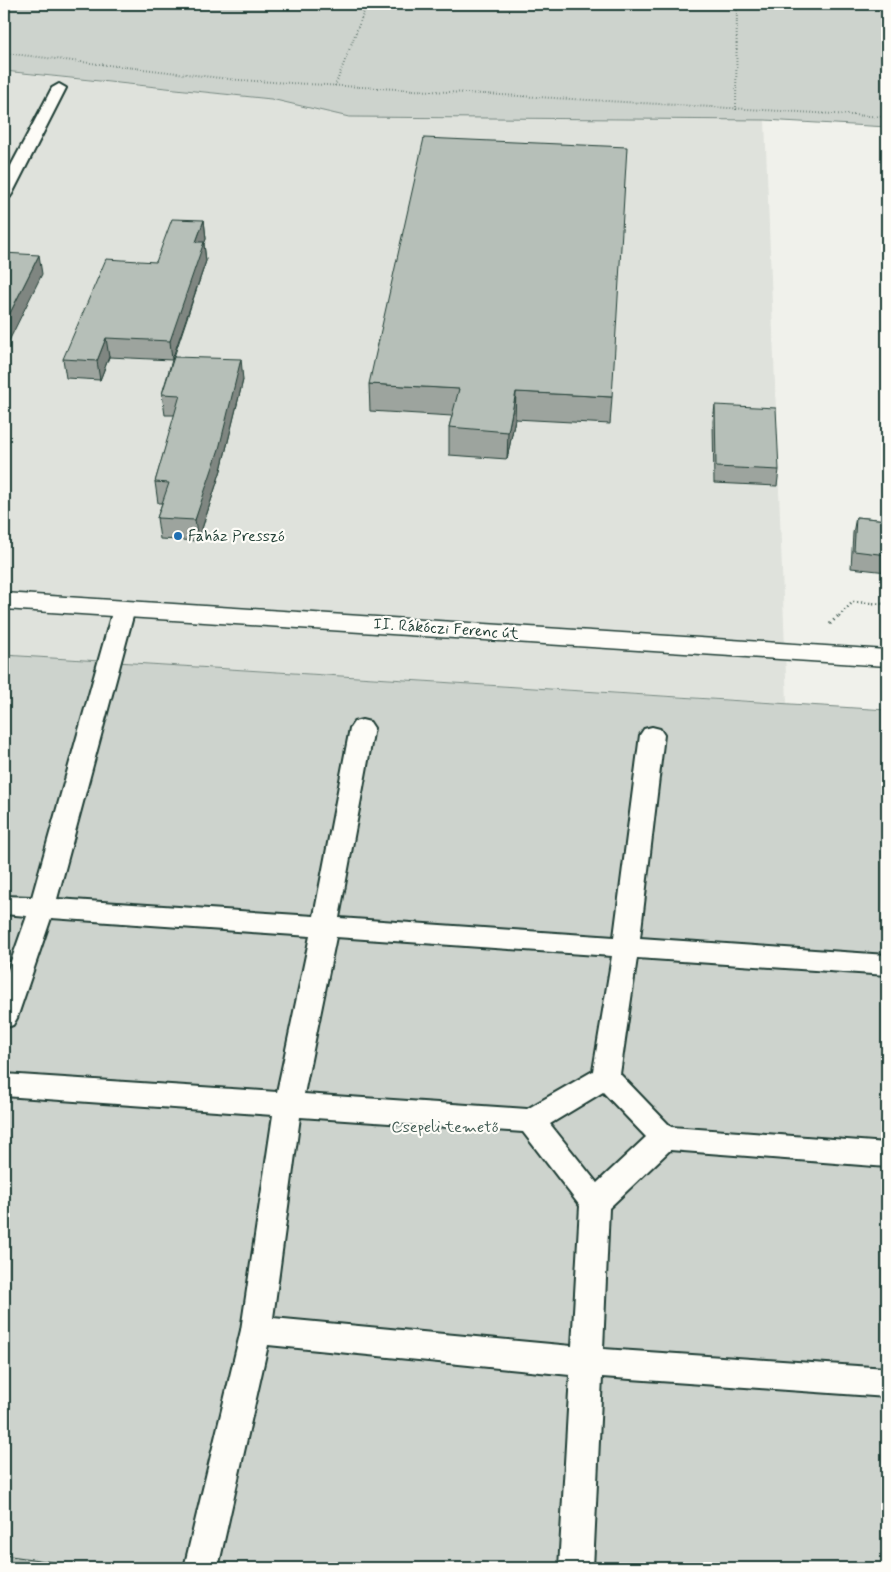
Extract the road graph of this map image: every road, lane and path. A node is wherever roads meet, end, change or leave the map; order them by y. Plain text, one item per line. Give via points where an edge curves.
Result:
1 (367, 4) edge
2 (737, 4) edge
3 (4, 53) edge
4 (335, 86) junction
5 (59, 88) dead end
6 (736, 110) junction
7 (887, 117) edge
8 (4, 194) edge
9 (4, 601) edge
10 (124, 608) junction
11 (887, 658) edge
12 (362, 728) dead end
13 (652, 735) dead end
14 (4, 905) edge
15 (42, 908) junction
16 (325, 927) junction
17 (626, 947) junction
18 (887, 964) edge
19 (4, 1018) edge
20 (606, 1077) junction
21 (4, 1085) edge
22 (288, 1104) junction
23 (531, 1121) junction
24 (664, 1138) junction
25 (887, 1155) edge
26 (595, 1203) junction
27 (256, 1330) junction
28 (587, 1362) junction
29 (887, 1383) edge
30 (201, 1568) edge
31 (576, 1568) edge

1 - 4 path
2 - 6 path
3 - 4 path via 238,80
4 - 6 path
5 - 8 lane
6 - 7 path
9 - 10 main road, II. Rákóczi Ferenc út
10 - 11 main road, II. Rákóczi Ferenc út
10 - 15 lane
12 - 16 lane
13 - 17 lane
14 - 15 lane
15 - 16 lane
15 - 19 lane
16 - 17 lane
16 - 22 lane
17 - 18 lane
17 - 20 lane
20 - 23 lane
20 - 24 lane
21 - 22 lane
22 - 23 lane
22 - 27 lane
23 - 26 lane
24 - 25 lane
24 - 26 lane
26 - 28 lane
27 - 28 lane
27 - 30 lane
28 - 29 lane
28 - 31 lane

